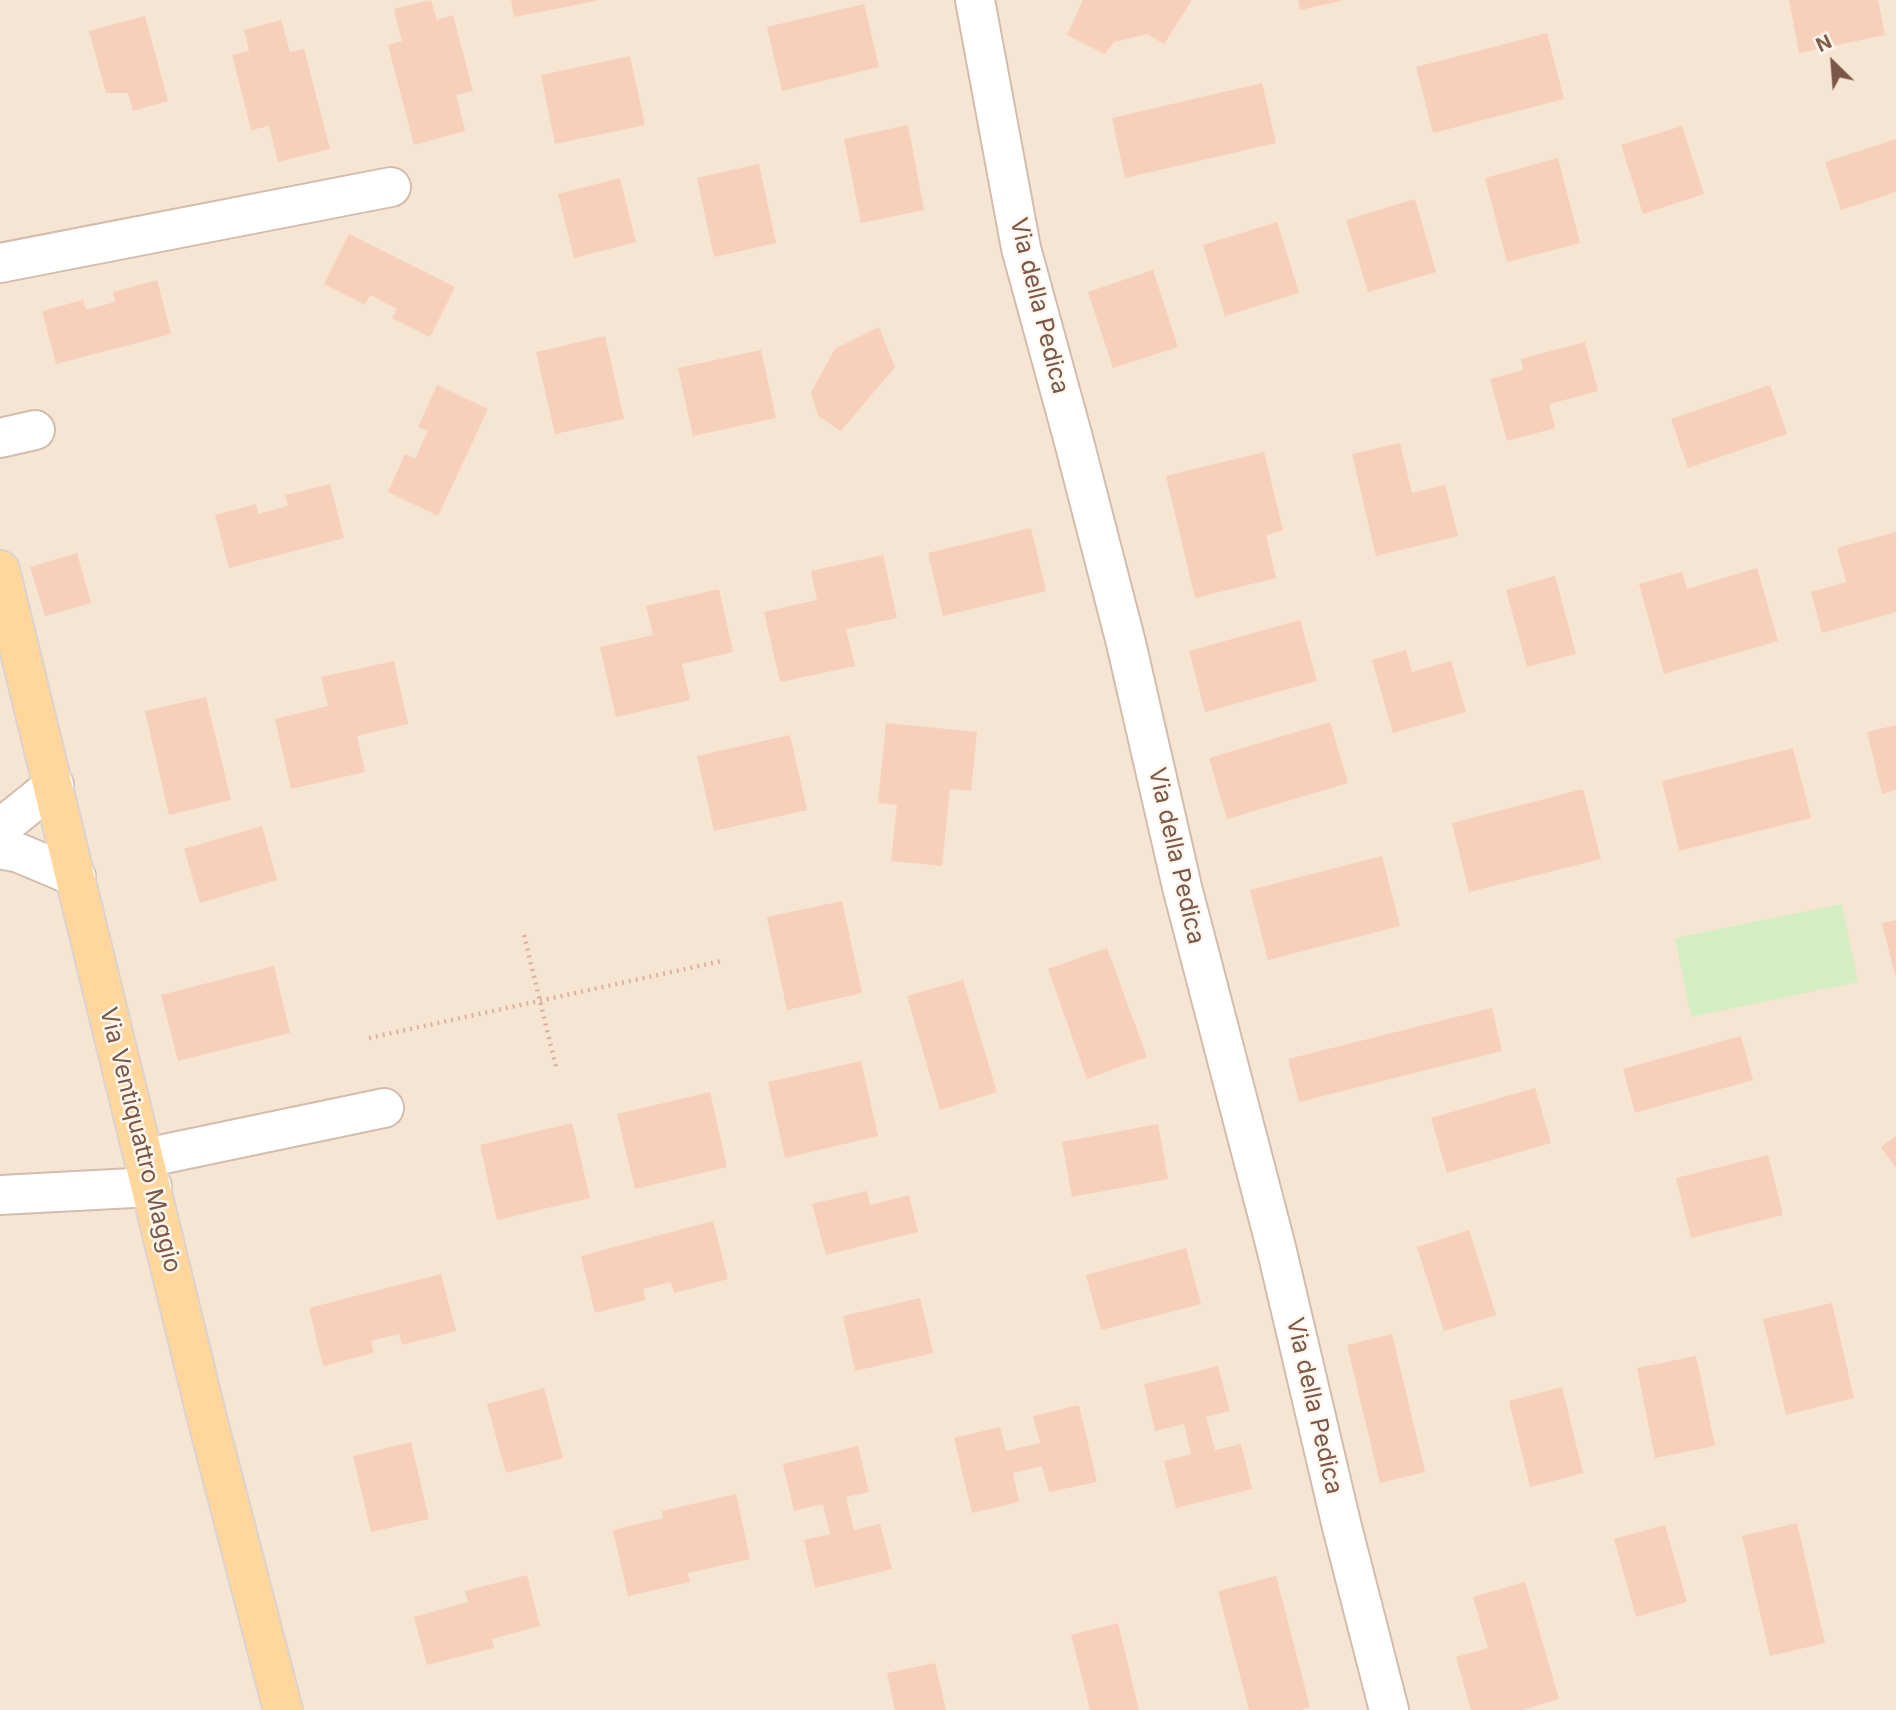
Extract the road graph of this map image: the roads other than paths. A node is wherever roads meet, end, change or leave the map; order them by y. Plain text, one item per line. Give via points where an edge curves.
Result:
1 (975, 0) edge
2 (391, 187) dead end
3 (0, 263) edge
4 (0, 570) edge
5 (54, 785) junction
6 (0, 824) edge
7 (0, 849) edge
8 (76, 877) junction
9 (384, 1108) dead end
10 (148, 1173) junction
11 (0, 1195) edge
12 (283, 1710) edge
13 (1390, 1710) edge

1 - 13 street, Via della Pedica via 1021,248 1122,630 1182,887
2 - 3 street
4 - 5 main road, Via Ventiquattro Maggio
5 - 6 street
5 - 8 main road, Via Ventiquattro Maggio
7 - 8 street
8 - 10 main road, Via Ventiquattro Maggio
9 - 10 street
10 - 11 street
10 - 12 main road, Via Ventiquattro Maggio

